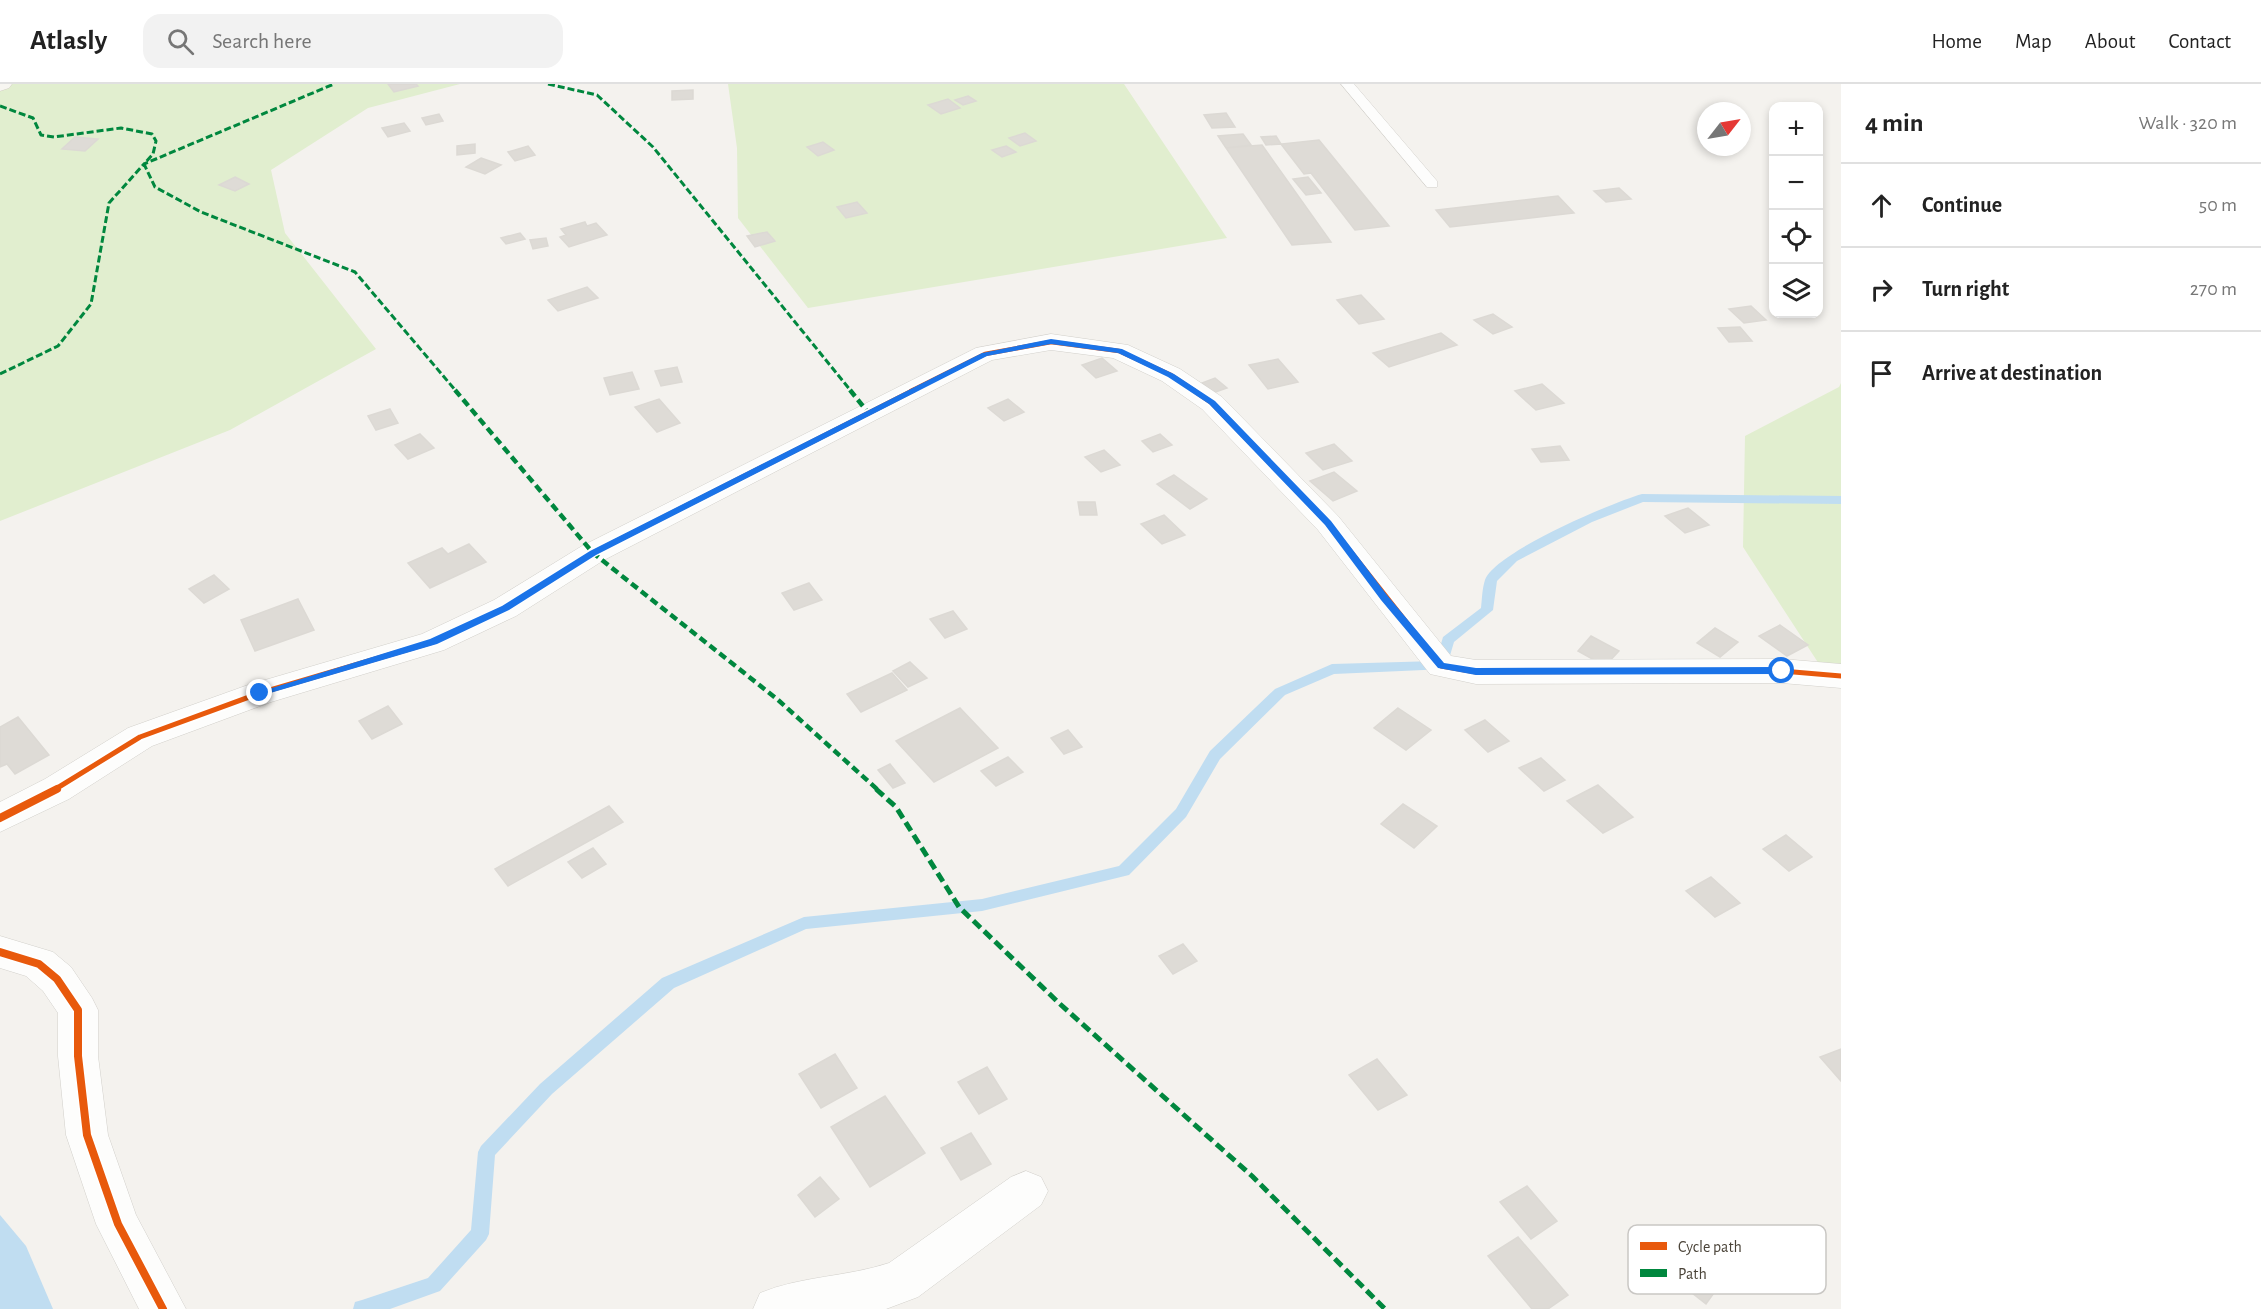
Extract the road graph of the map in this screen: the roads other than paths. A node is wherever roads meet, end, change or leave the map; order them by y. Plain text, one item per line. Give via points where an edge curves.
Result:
1 (1347, 84) edge
2 (1431, 184) dead end
3 (1841, 676) edge
4 (0, 818) edge
5 (0, 952) edge
6 (1026, 1191) dead end
7 (163, 1309) edge
8 (776, 1309) edge

1 - 2 lane
3 - 4 street via 1782,671 1476,672 1441,666 1328,523 1212,403 1171,375 1119,351 1051,342 985,354 593,553 505,608 433,642 260,693 140,737 57,789
5 - 7 street via 39,964 57,979 78,1010 78,1056 87,1135 118,1224
6 - 8 street via 902,1281 873,1291

